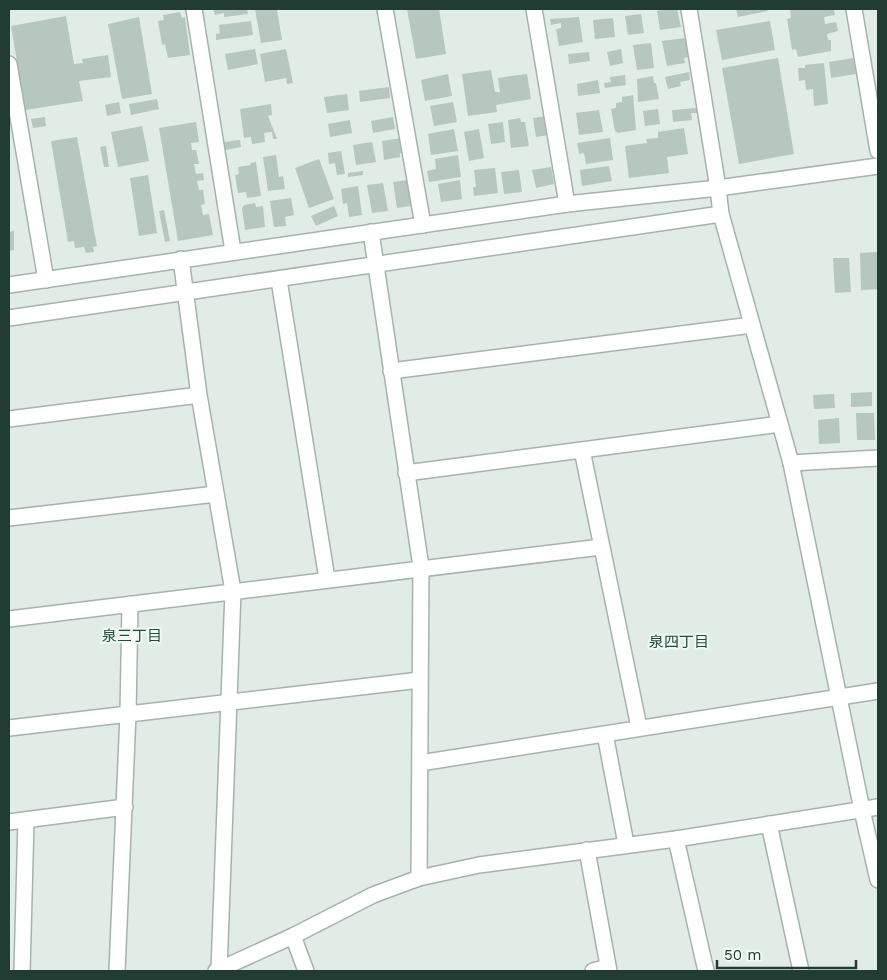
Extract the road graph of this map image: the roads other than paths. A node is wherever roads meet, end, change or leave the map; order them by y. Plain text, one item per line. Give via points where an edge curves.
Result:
1 (194, 9) edge
2 (386, 9) edge
3 (534, 9) edge
4 (689, 9) edge
5 (854, 9) edge
6 (9, 64) edge
7 (878, 151) edge
8 (878, 166) edge
9 (718, 188) junction
10 (567, 204) junction
11 (721, 214) junction
12 (423, 225) junction
13 (371, 232) junction
14 (233, 251) junction
15 (181, 259) junction
16 (374, 266) junction
17 (46, 280) junction
18 (279, 280) junction
19 (9, 285) edge
20 (185, 293) junction
21 (9, 318) edge
22 (752, 325) junction
23 (390, 371) junction
24 (199, 395) junction
25 (9, 419) edge
26 (780, 424) junction
27 (582, 450) junction
28 (878, 458) edge
29 (791, 463) junction
30 (406, 473) junction
31 (216, 494) junction
32 (9, 518) edge
33 (601, 547) junction
34 (421, 567) junction
35 (327, 579) junction
36 (233, 591) junction
37 (130, 604) junction
38 (9, 619) edge
39 (420, 680) junction
40 (878, 691) edge
41 (840, 697) junction
42 (229, 702) junction
43 (128, 714) junction
44 (638, 727) junction
45 (9, 728) edge
46 (605, 734) junction
47 (420, 763) junction
48 (124, 807) junction
49 (878, 807) edge
50 (862, 810) junction
51 (26, 821) junction
52 (9, 822) edge
53 (769, 824) junction
54 (676, 839) junction
55 (626, 844) junction
56 (587, 850) junction
57 (419, 878) junction
58 (878, 880) edge
59 (293, 936) junction
60 (608, 969) edge
61 (22, 971) edge
62 (118, 971) edge
63 (218, 971) edge
64 (306, 971) edge
65 (592, 971) edge
66 (706, 971) edge
67 (801, 971) edge

1 - 14 street
2 - 12 street
3 - 10 street
4 - 9 street
5 - 7 street
6 - 17 street
8 - 9 street
9 - 10 street
9 - 11 street
10 - 12 street
11 - 16 street
11 - 22 street
12 - 13 street
13 - 14 street
13 - 16 street
14 - 15 street
15 - 17 street
15 - 20 street
16 - 18 street
16 - 23 street
17 - 19 street
18 - 20 street
18 - 35 street
20 - 21 street
20 - 24 street
22 - 23 street
22 - 26 street
23 - 30 street
24 - 25 street
24 - 31 street
26 - 27 street
26 - 29 street
27 - 30 street
27 - 33 street
28 - 29 street
29 - 41 street
30 - 34 street
31 - 32 street
31 - 36 street
33 - 34 street
33 - 44 street
34 - 35 street
34 - 39 street
35 - 36 street
36 - 37 street
36 - 42 street
37 - 38 street
37 - 43 street
39 - 42 street
39 - 47 street
40 - 41 street
41 - 44 street
41 - 50 street
42 - 43 street
42 - 63 street
43 - 45 street
43 - 48 street
44 - 46 street
46 - 47 street
46 - 55 street
47 - 57 street
48 - 51 street
48 - 62 street
49 - 50 street
50 - 53 street
50 - 58 street
51 - 52 street
51 - 61 street
53 - 54 street
53 - 67 street
54 - 55 street
54 - 66 street
55 - 56 street
56 - 57 street via 479,865
56 - 60 street
57 - 59 street via 373,895
59 - 63 street
59 - 64 street
60 - 65 street

